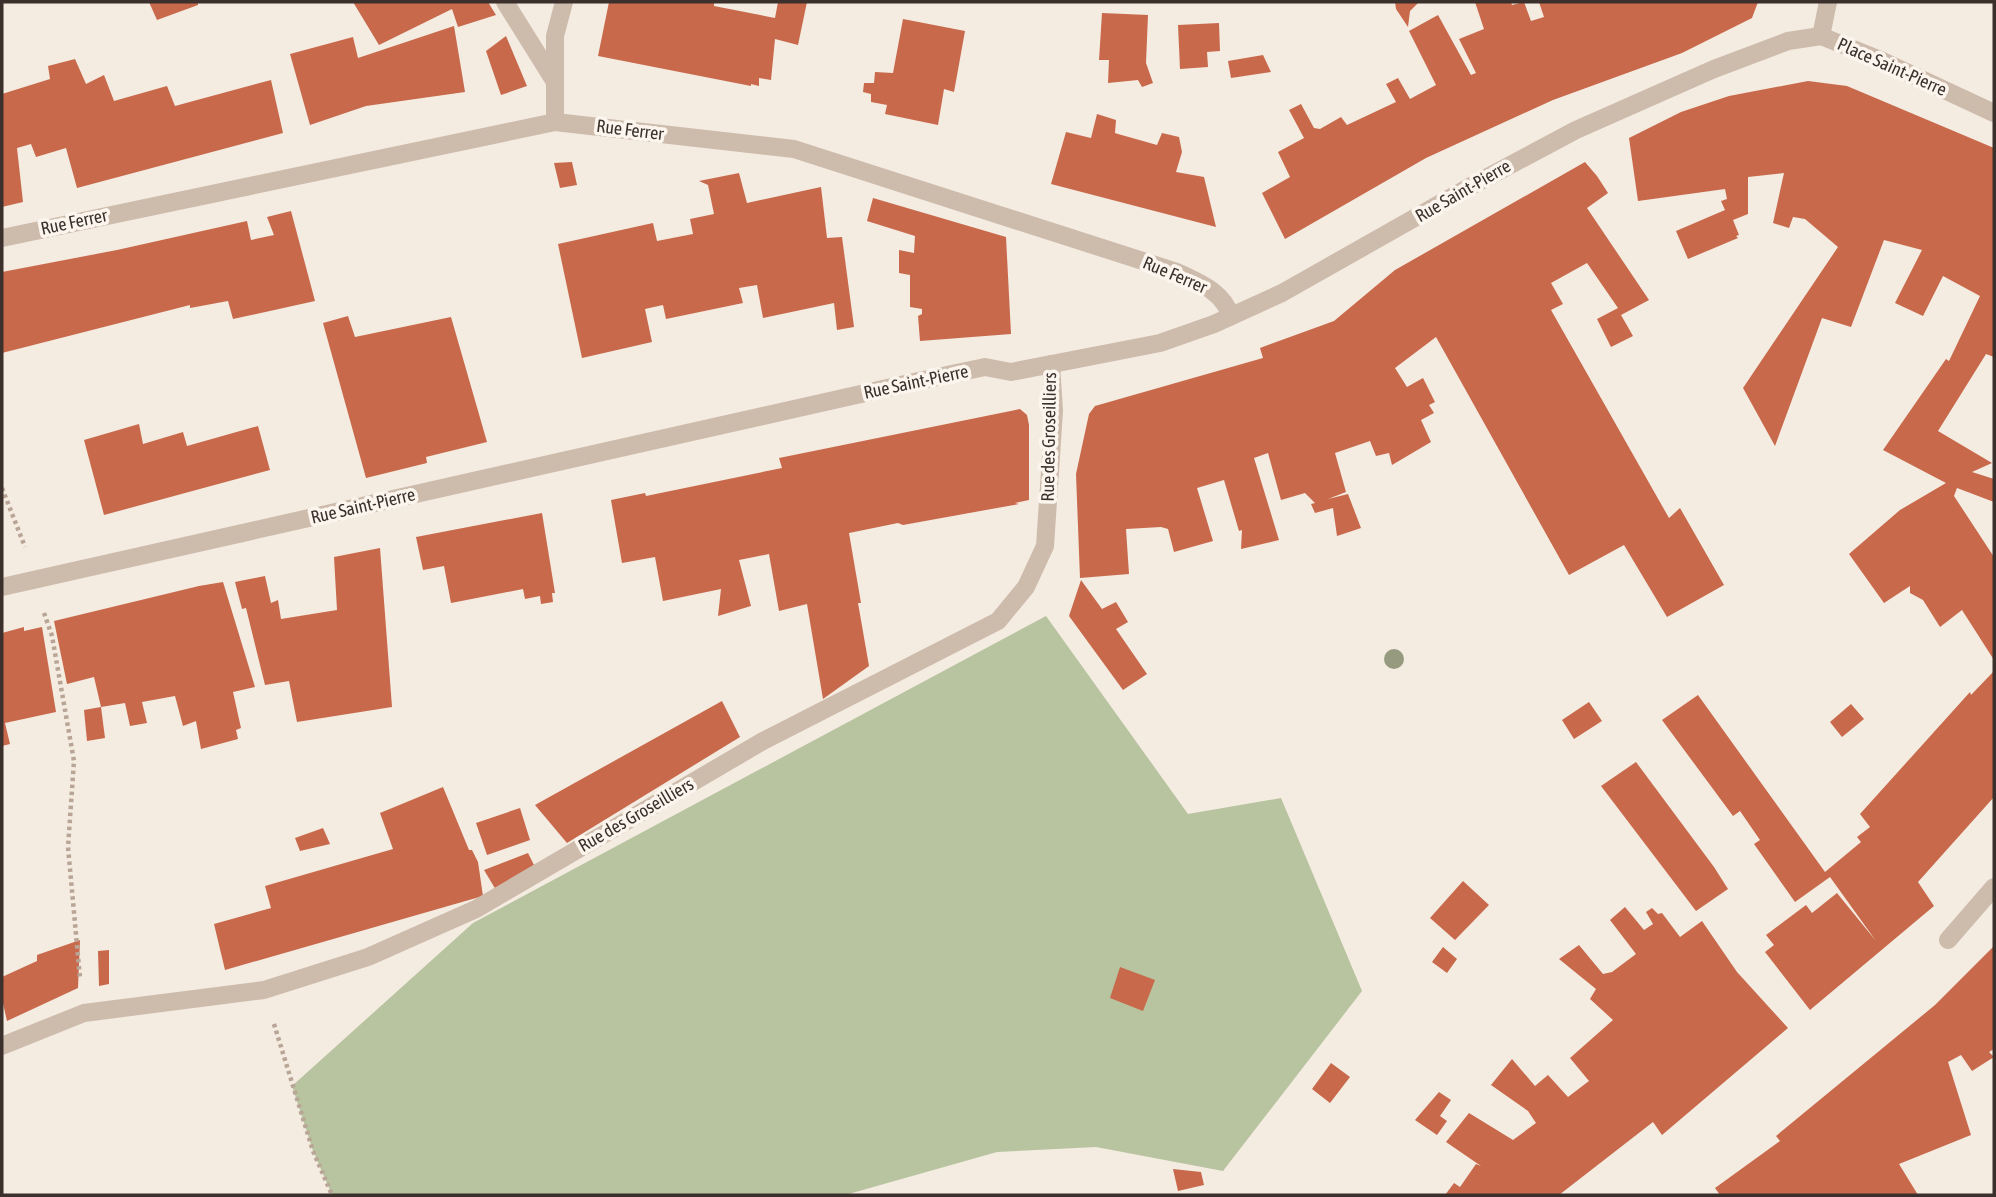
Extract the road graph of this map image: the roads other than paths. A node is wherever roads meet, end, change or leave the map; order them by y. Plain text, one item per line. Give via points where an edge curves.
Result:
1 (505, 2) edge
2 (564, 2) edge
3 (1828, 2) edge
4 (1821, 36) junction
5 (555, 82) junction
6 (1994, 113) edge
7 (555, 122) junction
8 (2, 238) edge
9 (1231, 316) junction
10 (1051, 364) junction
11 (2, 587) edge
12 (1994, 887) edge
13 (1948, 940) dead end
14 (2, 1046) edge

1 - 5 street
2 - 5 street via 555,36
3 - 4 street, Place Saint-Pierre
4 - 6 street, Place Saint-Pierre
4 - 9 street, Rue Saint-Pierre via 1788,41 1751,55 1576,130 1328,269
5 - 7 street
7 - 8 street, Rue Ferrer
7 - 9 street, Rue Ferrer via 793,149 1177,272 1209,287 1227,304
9 - 10 street, Rue Saint-Pierre via 1160,342
10 - 11 street, Rue Saint-Pierre via 1011,372 985,367 914,382
10 - 14 street, Rue des Groseilliers via 1054,411 1045,547 1026,587 998,621 763,741 476,909 368,957 264,990 84,1013
12 - 13 street

